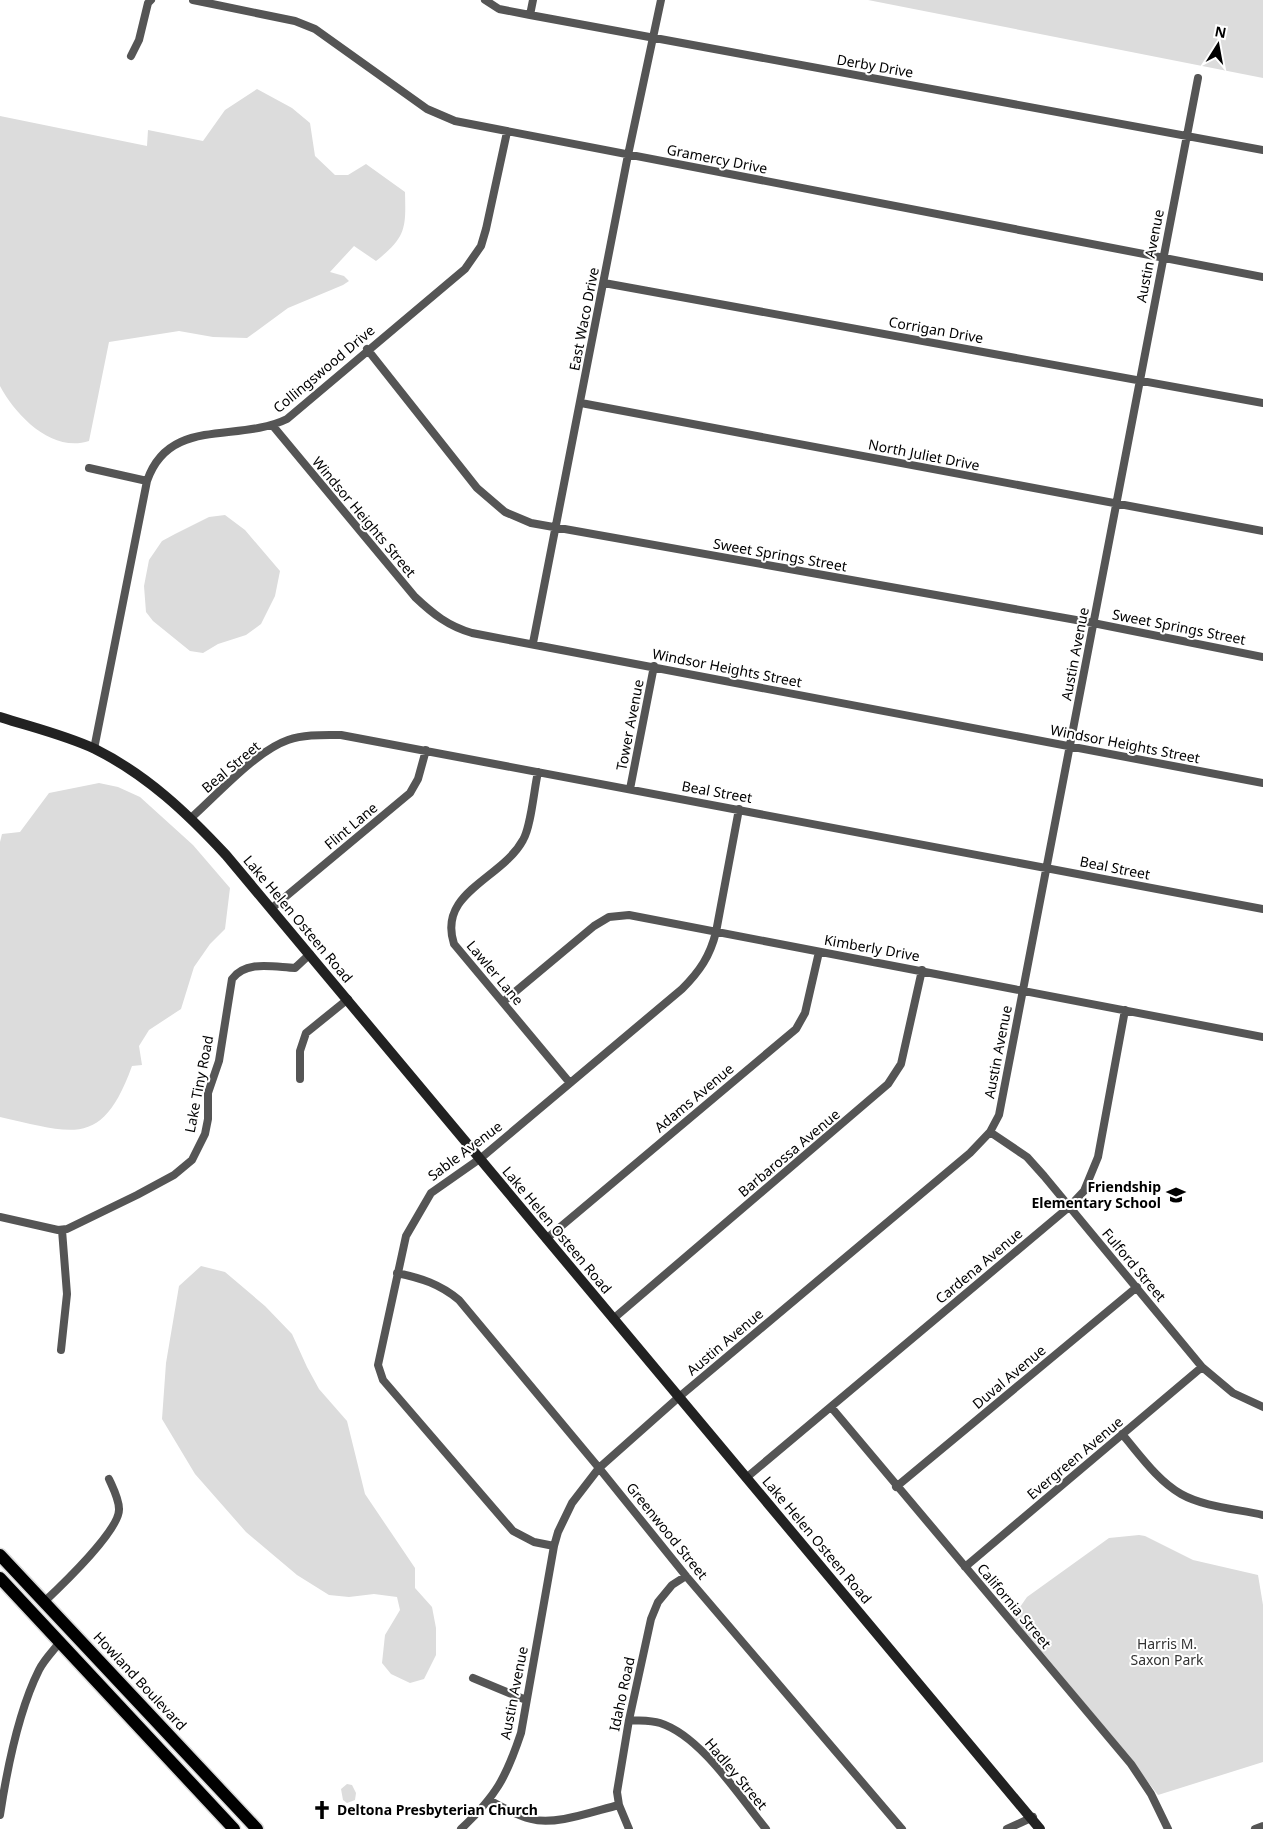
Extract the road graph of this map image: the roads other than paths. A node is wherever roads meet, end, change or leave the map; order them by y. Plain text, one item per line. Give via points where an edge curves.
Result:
1 (151, 0) edge
2 (193, 0) edge
3 (243, 0) edge
4 (485, 0) edge
5 (533, 0) edge
6 (661, 0) edge
7 (242, 9) junction
8 (530, 15) junction
9 (654, 38) junction
10 (131, 56) dead end
11 (1198, 78) dead end
12 (507, 132) junction
13 (1187, 136) junction
14 (1263, 150) edge
15 (628, 155) junction
16 (1162, 257) junction
17 (1263, 277) edge
18 (604, 283) junction
19 (368, 349) junction
20 (1140, 380) junction
21 (1263, 403) edge
22 (581, 404) junction
23 (273, 426) junction
24 (89, 468) dead end
25 (147, 481) junction
26 (1116, 503) junction
27 (556, 528) junction
28 (1263, 531) edge
29 (1093, 623) junction
30 (533, 644) junction
31 (1263, 657) edge
32 (654, 666) junction
33 (0, 717) edge
34 (1070, 747) junction
35 (94, 749) junction
36 (426, 750) junction
37 (538, 772) junction
38 (1263, 783) edge
39 (630, 789) junction
40 (739, 809) junction
41 (191, 818) junction
42 (1045, 867) junction
43 (272, 908) junction
44 (1263, 909) edge
45 (716, 932) junction
46 (819, 952) junction
47 (310, 954) junction
48 (922, 970) junction
49 (1022, 991) junction
50 (348, 999) junction
51 (503, 1002) junction
52 (1125, 1010) junction
53 (1263, 1036) edge
54 (300, 1079) dead end
55 (570, 1083) junction
56 (990, 1132) junction
57 (480, 1158) junction
58 (1069, 1207) junction
59 (0, 1217) edge
60 (62, 1230) junction
61 (546, 1238) junction
62 (397, 1274) junction
63 (1137, 1287) junction
64 (613, 1319) junction
65 (61, 1350) dead end
66 (1202, 1367) junction
67 (679, 1397) junction
68 (830, 1407) junction
69 (1263, 1407) edge
70 (1122, 1434) junction
71 (599, 1468) junction
72 (746, 1478) junction
73 (109, 1479) dead end
74 (896, 1487) junction
75 (1263, 1515) edge
76 (554, 1546) junction
77 (0, 1555) edge
78 (965, 1568) junction
79 (686, 1576) junction
80 (0, 1578) edge
81 (44, 1602) junction
82 (60, 1642) junction
83 (473, 1678) dead end
84 (526, 1700) junction
85 (629, 1720) junction
86 (489, 1800) junction
87 (619, 1806) junction
88 (0, 1815) edge
89 (1032, 1817) junction
90 (1263, 1826) edge
91 (234, 1829) edge
92 (257, 1829) edge
93 (461, 1829) edge
94 (629, 1829) edge
95 (766, 1829) edge
96 (902, 1829) edge
97 (1007, 1829) edge
98 (1040, 1829) edge
99 (1168, 1829) edge
100 (1255, 1829) edge

1 - 10 street
2 - 7 street, Gramercy Drive
3 - 7 street
4 - 8 street, Derby Drive via 499,9
5 - 8 street
6 - 9 street, East Waco Drive
7 - 12 street, Gramercy Drive via 315,29 427,109 455,121
8 - 9 street, Derby Drive
9 - 13 street, Derby Drive
9 - 15 street, East Waco Drive
11 - 13 street, Austin Avenue
12 - 15 street, Gramercy Drive
12 - 19 street, Collingswood Drive via 481,246 465,268
13 - 14 street, Derby Drive
13 - 16 street, Austin Avenue
15 - 16 street, Gramercy Drive
15 - 18 street, East Waco Drive
16 - 17 street, Gramercy Drive
16 - 20 street, Austin Avenue
18 - 20 street, Corrigan Drive
18 - 22 street, East Waco Drive
19 - 23 street, Collingswood Drive via 287,419
19 - 27 street, Sweet Springs Street via 477,488 505,512 531,524
20 - 21 street, Corrigan Drive
20 - 26 street, Austin Avenue
22 - 26 street, North Juliet Drive
22 - 27 street, East Waco Drive
23 - 25 street, Collingswood Drive via 187,438 169,447 158,458
23 - 30 street, Windsor Heights Street via 415,597 438,619 453,628
24 - 25 street
25 - 35 street, Collingswood Drive
26 - 28 street, North Juliet Drive
26 - 29 street, Austin Avenue
27 - 29 street, Sweet Springs Street
27 - 30 street, East Waco Drive
29 - 31 street, Sweet Springs Street
29 - 34 street, Austin Avenue
30 - 32 street, Windsor Heights Street
32 - 34 street, Windsor Heights Street
32 - 39 street, Tower Avenue
33 - 35 street, Lake Helen Osteen Road
34 - 38 street, Windsor Heights Street
34 - 42 street, Austin Avenue
35 - 41 street, Lake Helen Osteen Road via 157,788
36 - 37 street, Beal Street
36 - 41 street, Beal Street via 342,735 311,735 287,740 264,752
36 - 43 street, Flint Lane via 418,779 410,793
37 - 39 street, Beal Street
37 - 51 street, Lawler Lane via 525,838 512,858 464,896 453,911 450,933 454,944
39 - 40 street, Beal Street
40 - 42 street, Beal Street
40 - 45 street, Sable Avenue
41 - 43 street, Lake Helen Osteen Road
42 - 44 street, Beal Street
42 - 49 street, Austin Avenue
43 - 47 street, Lake Helen Osteen Road
45 - 46 street, Kimberly Drive
45 - 51 street, Kimberly Drive via 630,915 609,917
45 - 55 street, Sable Avenue via 711,952 694,977
46 - 48 street, Kimberly Drive
46 - 61 street, Adams Avenue via 805,1013 796,1029
47 - 50 street, Lake Helen Osteen Road
47 - 60 street, Lake Tiny Road via 295,968 256,966 238,972 232,980 219,1061 208,1092 205,1134 192,1160 174,1175 137,1195
48 - 49 street, Kimberly Drive
48 - 64 street, Barbarossa Avenue via 901,1064 888,1084
49 - 52 street, Kimberly Drive
49 - 56 street, Austin Avenue via 999,1114
50 - 54 street via 306,1033 300,1051
50 - 57 street, Lake Helen Osteen Road
51 - 55 street, Lawler Lane
52 - 53 street, Kimberly Drive
52 - 58 street, Cardena Avenue via 1098,1157 1084,1191
55 - 57 street, Sable Avenue
56 - 58 street, Fulford Street via 1026,1157
56 - 67 street, Austin Avenue via 970,1153
57 - 61 street, Lake Helen Osteen Road
57 - 62 street, Sable Avenue via 431,1193 406,1236
58 - 63 street, Fulford Street
58 - 68 street, Cardena Avenue
59 - 60 street
60 - 65 street via 67,1294
61 - 64 street, Lake Helen Osteen Road
62 - 71 street, Greenwood Street via 424,1278 448,1290 459,1300
62 - 76 street, Sable Avenue via 378,1365 383,1380 513,1531 534,1542
63 - 66 street, Fulford Street
63 - 74 street, Duval Avenue
64 - 67 street, Lake Helen Osteen Road
66 - 69 street, Fulford Street via 1233,1393
66 - 70 street, Evergreen Avenue
67 - 71 street, Austin Avenue
67 - 72 street, Lake Helen Osteen Road
68 - 72 street, Cardena Avenue
68 - 74 street, California Street
70 - 75 street via 1160,1478 1182,1494
70 - 78 street, Evergreen Avenue
71 - 76 street, Austin Avenue via 572,1503
71 - 79 street, Greenwood Street
72 - 89 street, Lake Helen Osteen Road
73 - 81 street via 120,1509 118,1520
74 - 78 street, California Street
76 - 84 street, Austin Avenue
77 - 81 main road, Howland Boulevard
78 - 99 street, California Street via 1131,1764 1151,1794
79 - 85 street, Idaho Road via 672,1585 658,1602 651,1619
79 - 96 street, Greenwood Street
80 - 82 main road
81 - 92 main road, Howland Boulevard
82 - 88 street via 39,1669 26,1704
82 - 91 main road
83 - 84 street
84 - 86 street, Austin Avenue via 514,1753 503,1781
85 - 87 street, Idaho Road via 617,1792
85 - 95 street, Hadley Street via 659,1723 684,1735 699,1747
86 - 87 street via 533,1820 552,1821
86 - 93 street, Austin Avenue
87 - 94 street, Idaho Road
89 - 97 street
89 - 98 street, Lake Helen Osteen Road
90 - 100 street

